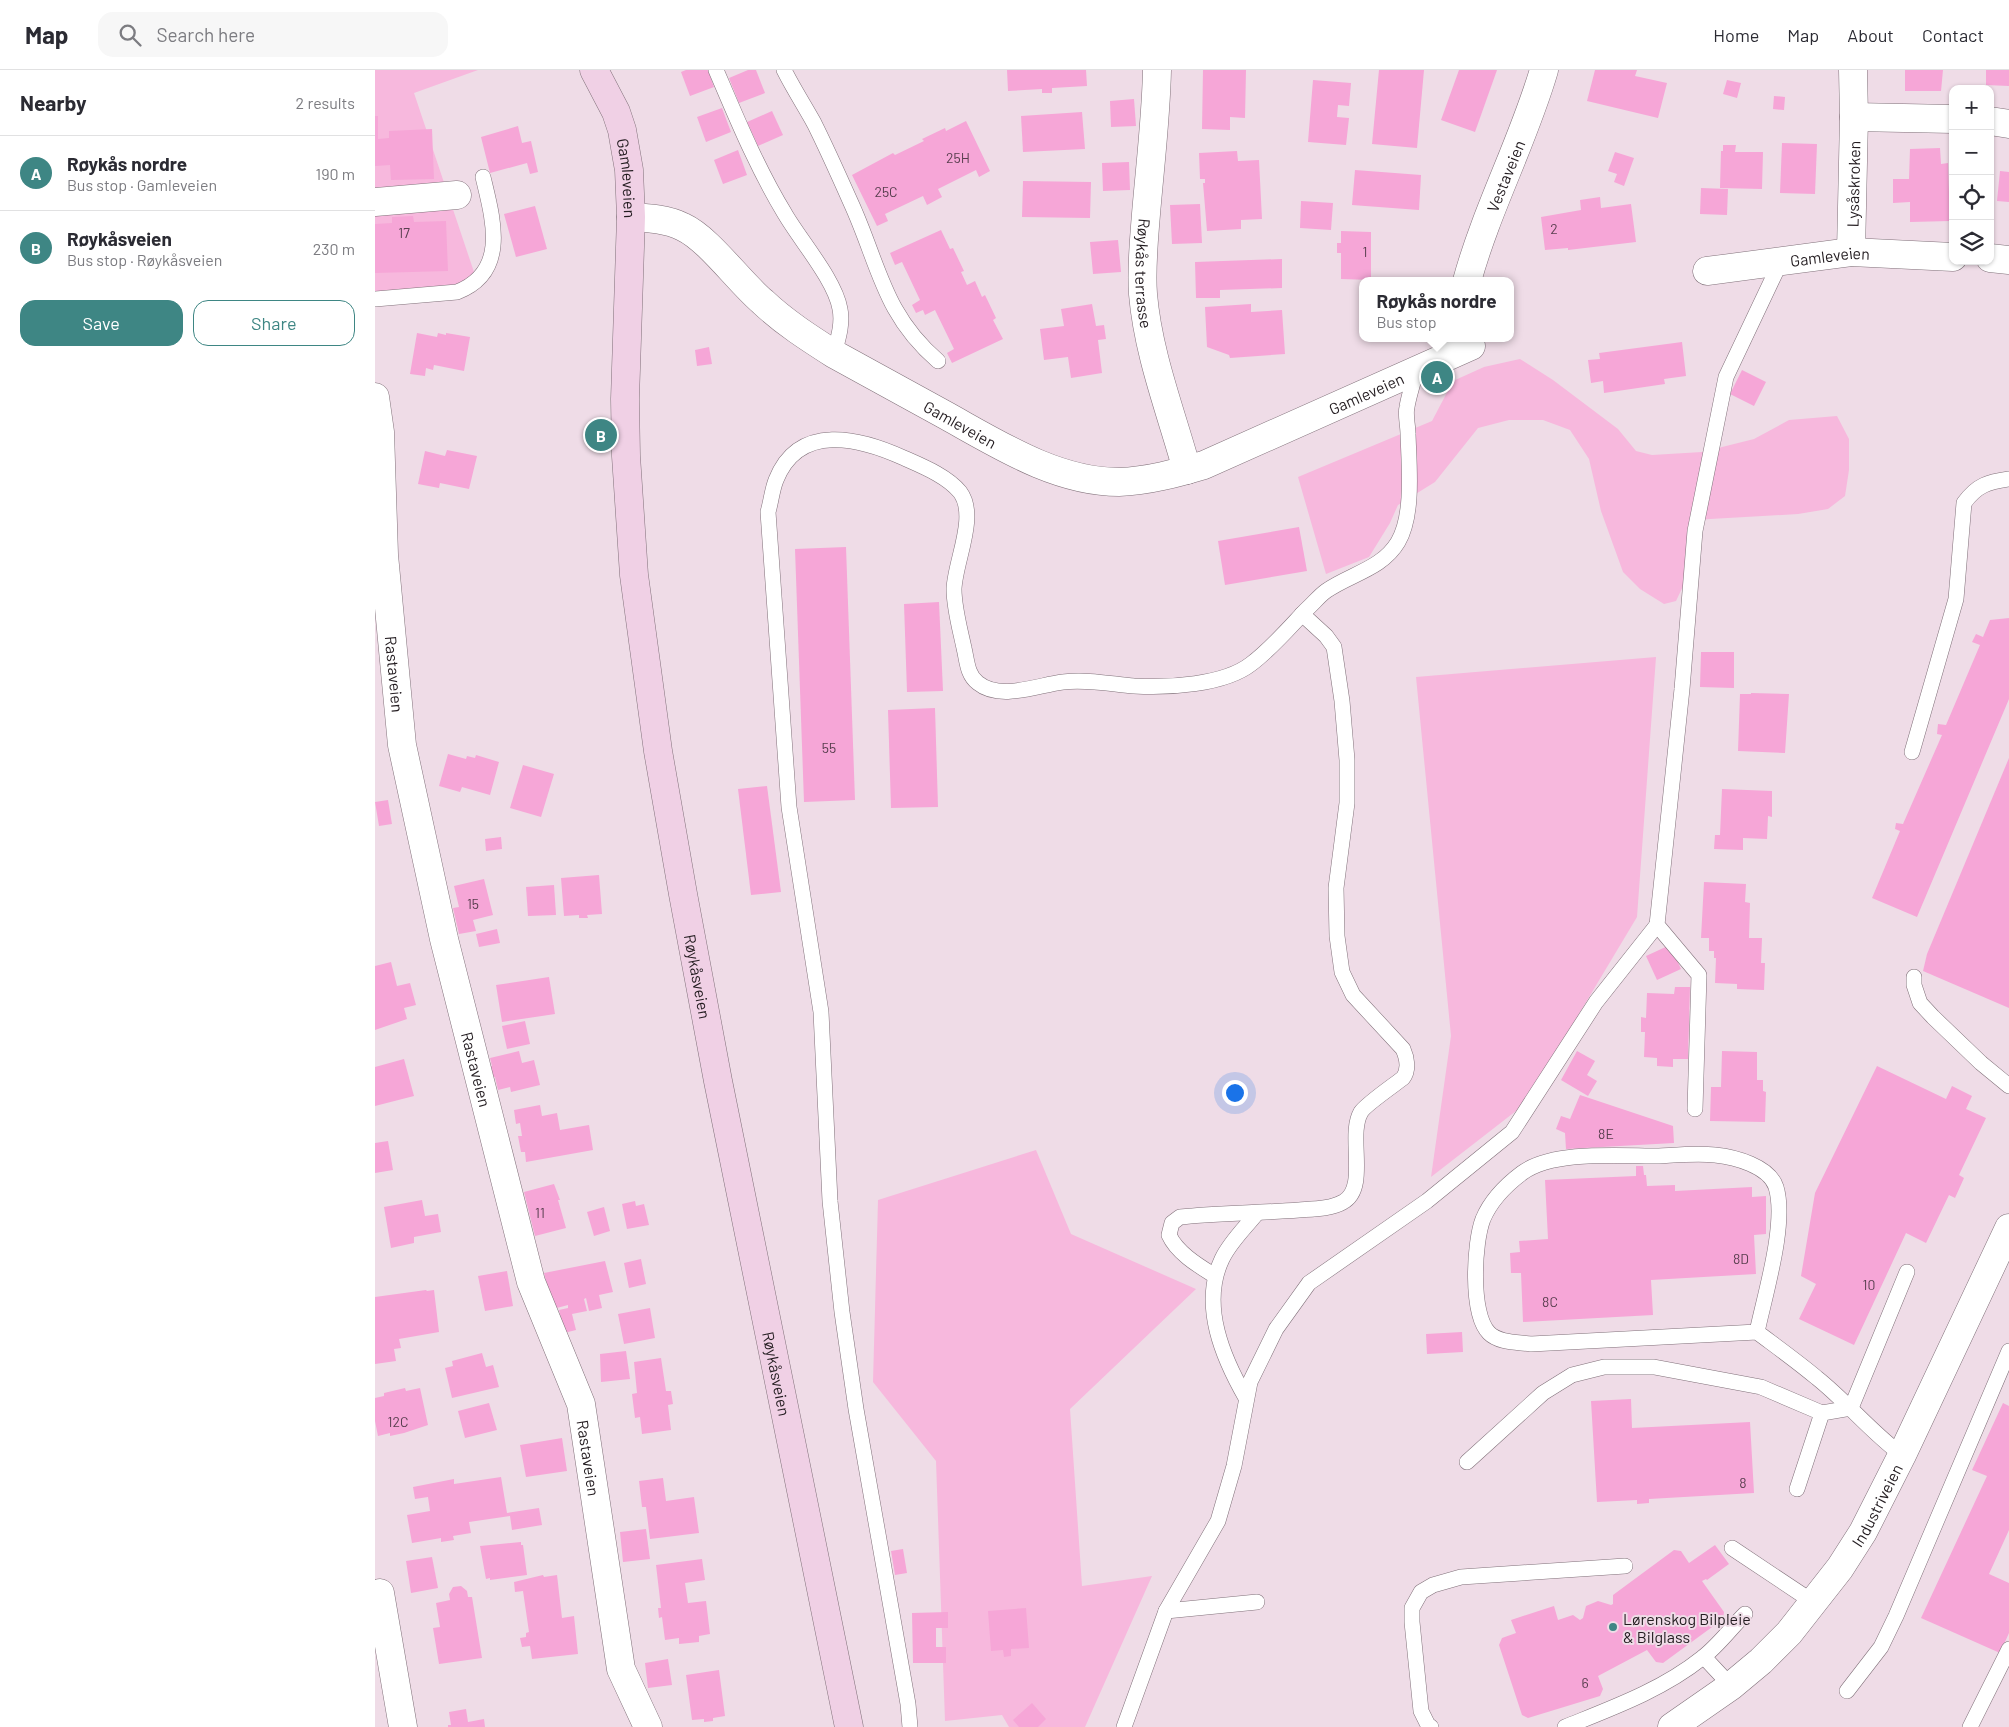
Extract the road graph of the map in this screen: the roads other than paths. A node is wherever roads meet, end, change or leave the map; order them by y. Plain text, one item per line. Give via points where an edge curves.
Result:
1 (594, 70) edge
2 (716, 70) edge
3 (784, 70) edge
4 (1157, 70) edge
5 (1544, 70) edge
6 (1853, 70) edge
7 (1854, 117) junction
8 (1949, 119) edge
9 (1994, 122) edge
10 (2009, 124) edge
11 (483, 176) dead end
12 (457, 195) dead end
13 (375, 202) edge
14 (631, 217) junction
15 (1851, 252) junction
16 (1949, 257) edge
17 (1994, 258) edge
18 (2009, 260) edge
19 (1781, 261) junction
20 (1707, 271) dead end
21 (1468, 277) edge
22 (375, 299) edge
23 (1470, 342) edge
24 (833, 354) junction
25 (938, 361) dead end
26 (1416, 369) junction
27 (375, 397) edge
28 (1187, 470) junction
29 (2009, 479) edge
30 (380, 555) edge
31 (1302, 614) junction
32 (1912, 752) dead end
33 (1657, 925) junction
34 (1914, 977) dead end
35 (2009, 1086) edge
36 (1695, 1109) dead end
37 (1257, 1214) junction
38 (2009, 1228) edge
39 (1907, 1272) dead end
40 (1215, 1276) junction
41 (1757, 1332) junction
42 (2009, 1351) edge
43 (1247, 1398) junction
44 (1851, 1408) junction
45 (1822, 1413) junction
46 (1902, 1455) junction
47 (1467, 1462) dead end
48 (1797, 1489) dead end
49 (1732, 1548) dead end
50 (1625, 1566) dead end
51 (380, 1593) dead end
52 (1257, 1602) dead end
53 (1813, 1602) junction
54 (1166, 1611) junction
55 (1745, 1614) dead end
56 (2009, 1649) edge
57 (1704, 1657) junction
58 (1731, 1686) junction
59 (1847, 1691) dead end
60 (403, 1727) edge
61 (648, 1727) edge
62 (849, 1727) edge
63 (910, 1727) edge
64 (1124, 1727) edge
65 (1431, 1727) edge
66 (1565, 1727) edge
67 (1672, 1727) edge
68 (1970, 1727) edge

1 - 14 main road, Gamleveien via 609,96 622,130 629,170
2 - 24 lane via 758,166 835,295 841,320
3 - 25 lane via 840,177 881,282 896,311 921,346
4 - 28 street, Røykås terrasse via 1143,292 1156,365
5 - 21 street, Vestaveien
6 - 7 street, Lysåskroken
7 - 8 street
7 - 15 street, Lysåskroken
9 - 10 street
11 - 22 lane via 494,239 486,271 470,287 457,292
12 - 13 street
14 - 24 street, Gamleveien via 671,222 691,231 763,303
14 - 62 main road, Røykåsveien via 625,456 634,575 646,673 700,986
15 - 16 street, Gamleveien
15 - 19 street, Gamleveien
17 - 18 street
19 - 20 street, Gamleveien
19 - 33 lane via 1726,377 1695,531
23 - 26 street, Gamleveien
24 - 28 street, Gamleveien via 1016,454 1062,472 1118,482
26 - 28 street, Gamleveien via 1226,456
26 - 31 lane via 1407,408 1408,509 1399,542 1381,560 1325,592
27 - 30 street, Rastaveien via 380,432
29 - 32 lane via 1973,490 1964,503 1956,599
30 - 61 street, Rastaveien via 402,745 444,938 531,1282 581,1404 621,1669
31 - 37 lane via 1334,647 1342,700 1347,803 1336,888 1341,972 1353,995 1403,1049 1407,1057 1407,1071 1403,1078 1361,1112 1356,1134 1356,1180 1348,1199 1336,1206
31 - 63 lane via 1250,665 1227,678 1151,687 1065,682 1007,691 989,689 979,685 970,673 955,602 957,567 967,519 965,503 951,484 897,455 869,444 834,438 803,448 783,467 775,481 768,512 787,790 821,1012 829,1201 856,1409
33 - 36 lane via 1699,975
33 - 43 lane via 1596,1002 1511,1132 1427,1201 1309,1283 1276,1329 1249,1382
34 - 35 lane via 1920,1002 1933,1018
37 - 40 lane via 1222,1258
37 - 40 lane via 1189,1216 1172,1222 1169,1231 1172,1241 1198,1266
38 - 46 street, Industriveien
39 - 44 lane
40 - 43 lane via 1215,1326 1233,1375
41 - 41 lane via 1531,1344 1500,1340 1488,1332 1480,1319 1477,1242 1483,1218 1493,1199 1522,1172 1544,1162 1570,1157 1715,1155 1749,1162 1763,1170 1776,1185 1779,1205 1779,1228
41 - 44 lane via 1818,1378
42 - 59 lane via 1896,1616 1881,1647
43 - 54 lane via 1234,1466 1218,1521
44 - 45 lane
44 - 46 lane via 1878,1437
45 - 47 lane via 1761,1387 1654,1367 1604,1367 1571,1375 1543,1393
45 - 48 lane
46 - 53 street, Industriveien via 1863,1532
49 - 53 lane
50 - 65 lane via 1461,1577 1433,1584 1421,1592 1412,1608 1412,1622 1421,1711
51 - 60 street
52 - 54 lane
53 - 58 street, Industriveien via 1789,1633
54 - 64 lane
55 - 57 lane
56 - 68 lane
57 - 58 lane
57 - 66 lane via 1678,1676 1635,1698
58 - 67 street, Industriveien

